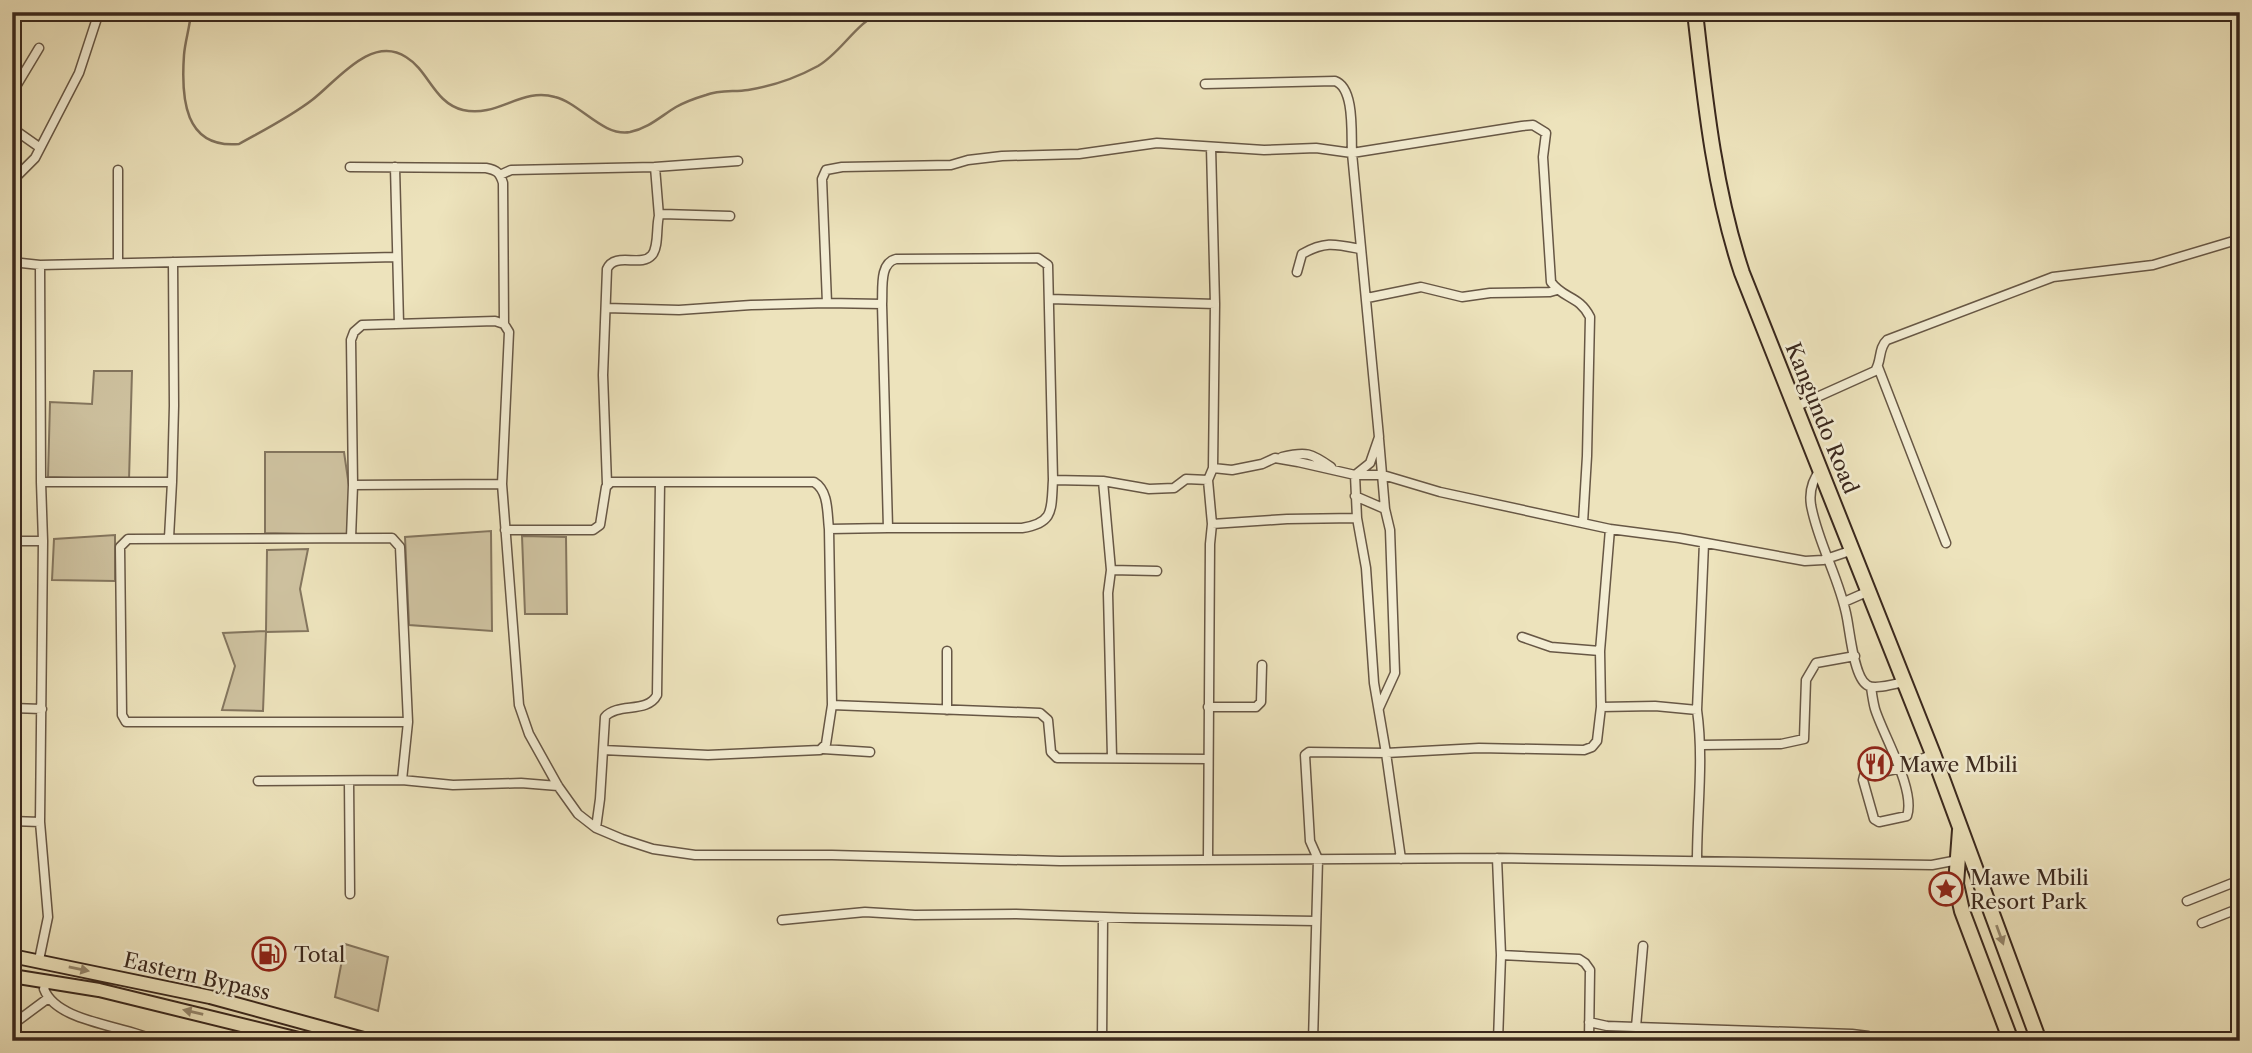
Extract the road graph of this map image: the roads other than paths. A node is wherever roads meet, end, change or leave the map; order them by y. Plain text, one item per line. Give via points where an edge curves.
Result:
1 (99, 12) edge
2 (1695, 12) edge
3 (39, 48) dead end
4 (1205, 84) dead end
5 (12, 93) edge
6 (12, 128) edge
7 (39, 147) junction
8 (1211, 147) junction
9 (1352, 153) junction
10 (738, 161) dead end
11 (350, 167) dead end
12 (395, 167) junction
13 (655, 167) junction
14 (118, 170) dead end
15 (500, 174) junction
16 (12, 181) edge
17 (659, 216) junction
18 (730, 216) dead end
19 (2240, 239) edge
20 (1360, 249) junction
21 (397, 257) junction
22 (12, 262) edge
23 (173, 262) junction
24 (118, 263) junction
25 (40, 265) junction
26 (1297, 272) dead end
27 (1557, 289) junction
28 (1367, 298) junction
29 (1050, 299) junction
30 (827, 303) junction
31 (883, 304) junction
32 (1215, 304) junction
33 (606, 308) junction
34 (400, 324) junction
35 (504, 324) junction
36 (1878, 367) junction
37 (1795, 407) junction
38 (1379, 437) junction
39 (1213, 468) junction
40 (1821, 469) junction
41 (1354, 475) junction
42 (1383, 475) junction
43 (1053, 480) junction
44 (1208, 480) junction
45 (1103, 481) junction
46 (41, 482) junction
47 (172, 482) junction
48 (660, 483) junction
49 (502, 484) junction
50 (607, 484) junction
51 (353, 485) junction
52 (1355, 496) junction
53 (1385, 509) junction
54 (1357, 518) junction
55 (1583, 523) junction
56 (1212, 524) junction
57 (888, 528) junction
58 (829, 529) junction
59 (1610, 529) junction
60 (505, 530) junction
61 (169, 538) junction
62 (351, 538) junction
63 (12, 541) edge
64 (43, 541) junction
65 (1946, 542) dead end
66 (1704, 543) junction
67 (1853, 550) junction
68 (1827, 559) junction
69 (1111, 569) junction
70 (1157, 571) dead end
71 (1869, 591) junction
72 (1844, 602) junction
73 (1522, 637) dead end
74 (947, 651) dead end
75 (1600, 651) junction
76 (1855, 656) junction
77 (1262, 665) dead end
78 (1904, 682) junction
79 (1871, 687) junction
80 (832, 705) junction
81 (1601, 706) junction
82 (1208, 707) junction
83 (12, 708) edge
84 (1379, 708) junction
85 (42, 709) junction
86 (1698, 709) junction
87 (947, 710) junction
88 (408, 722) junction
89 (1702, 745) junction
90 (823, 748) junction
91 (603, 750) junction
92 (870, 752) dead end
93 (1386, 753) junction
94 (1933, 754) junction
95 (1112, 757) junction
96 (1208, 759) junction
97 (1901, 768) junction
98 (402, 780) junction
99 (349, 781) junction
100 (258, 782) dead end
101 (558, 786) junction
102 (12, 821) edge
103 (40, 822) junction
104 (1960, 825) junction
105 (596, 828) junction
106 (1497, 858) junction
107 (1208, 859) junction
108 (1318, 859) junction
109 (1401, 859) junction
110 (1958, 860) junction
111 (1697, 861) junction
112 (2240, 880) edge
113 (350, 894) dead end
114 (2187, 901) dead end
115 (2240, 908) edge
116 (1103, 917) junction
117 (782, 920) dead end
118 (1315, 921) junction
119 (2202, 923) dead end
120 (1643, 946) dead end
121 (1501, 955) junction
122 (12, 956) edge
123 (39, 960) junction
124 (12, 976) edge
125 (47, 981) junction
126 (47, 999) junction
127 (1589, 1022) junction
128 (12, 1025) edge
129 (1636, 1027) junction
130 (156, 1041) edge
131 (307, 1041) edge
132 (371, 1041) edge
133 (1102, 1041) edge
134 (1313, 1041) edge
135 (1497, 1041) edge
136 (1589, 1041) edge
137 (1873, 1041) edge
138 (2011, 1041) edge
139 (2039, 1041) edge

1 - 7 street via 79,73
2 - 37 highway, Kangundo Road via 1716,178 1728,232
3 - 5 street
4 - 9 street via 1341,83 1348,92
6 - 7 street
7 - 16 street via 35,158
8 - 9 street via 1317,148
8 - 30 street via 1157,144 1079,154 1002,156 951,165 826,170 822,179
8 - 32 street
9 - 20 street
9 - 27 street via 1534,125 1546,133 1543,157 1551,282
10 - 13 street
11 - 12 street
12 - 15 street via 486,168
12 - 21 street
13 - 15 street
13 - 17 street
14 - 24 street
15 - 35 street
17 - 18 street
17 - 33 street via 651,256 609,264
19 - 36 street via 2160,263 2053,277 1887,340
20 - 26 street via 1330,243 1316,246 1302,254
20 - 28 street
21 - 23 street
21 - 34 street
22 - 25 street
23 - 24 street
23 - 47 street
24 - 25 street
25 - 46 street
27 - 28 street via 1462,297 1421,287
27 - 55 street via 1579,301 1590,317
28 - 38 street
29 - 31 street via 1048,265 1038,258 897,259 884,267
29 - 32 street
29 - 43 street
30 - 31 street
30 - 33 street via 679,310
31 - 57 street
32 - 39 street
33 - 50 street
34 - 35 street
34 - 51 street via 362,325 351,340
35 - 49 street via 509,332
36 - 37 street
36 - 65 street
37 - 40 highway, Kangundo Road
38 - 41 street via 1370,463
38 - 42 street
39 - 41 street via 1232,470 1276,458
39 - 44 street
40 - 67 highway, Kangundo Road
40 - 68 street via 1812,482 1810,503
41 - 42 street
41 - 52 street
42 - 53 street
42 - 55 street
43 - 45 street
43 - 57 street via 1047,519 1034,526
44 - 45 street via 1186,479 1174,488 1149,489
44 - 56 street
45 - 69 street
46 - 47 street
46 - 64 street
47 - 61 street
48 - 50 street
48 - 58 street via 814,482 824,492
48 - 91 street via 657,695 650,704 609,712
49 - 51 street
49 - 60 street
50 - 60 street via 603,519 593,530
51 - 62 street
52 - 53 street
52 - 54 street
53 - 84 street via 1390,530 1395,673
54 - 56 street
54 - 84 street
55 - 59 street
56 - 82 street
57 - 58 street
58 - 80 street
59 - 66 street
59 - 75 street
60 - 101 street via 519,705 529,734
61 - 62 street
61 - 88 street via 128,539 121,547 122,715 126,722
62 - 88 street via 391,538 400,547
63 - 64 street
64 - 85 street
66 - 68 street via 1805,561
66 - 86 street
67 - 68 street
67 - 71 highway, Kangundo Road
68 - 72 street
69 - 70 street
69 - 95 street
71 - 72 street
71 - 78 highway, Kangundo Road
72 - 76 street
73 - 75 street via 1551,647
74 - 87 street
75 - 81 street
76 - 79 street via 1857,671
76 - 89 street via 1816,663 1806,680 1804,739 1782,744
77 - 82 street via 1261,702 1256,707
78 - 79 street
78 - 94 highway, Kangundo Road
79 - 97 street via 1875,709
80 - 87 street
80 - 90 street
81 - 86 street
81 - 93 street via 1597,741 1584,750 1479,748
82 - 96 street
83 - 85 street
84 - 93 street
85 - 103 street
86 - 89 street
87 - 95 street via 1040,713 1048,720 1057,758
88 - 98 street
89 - 111 street
90 - 91 street via 708,755
90 - 92 street
91 - 105 street
93 - 108 street via 1305,755 1310,841
93 - 109 street
94 - 97 street
94 - 104 highway, Kangundo Road
95 - 96 street
96 - 107 street
97 - 97 street via 1864,776 1877,821 1909,813
98 - 99 street
98 - 101 street
99 - 100 street
99 - 113 street
101 - 105 street via 578,814
102 - 103 street
103 - 123 street via 48,917
104 - 110 highway, Kangundo Road
104 -> 139 highway, Kangundo Road
105 - 107 street via 653,849 695,855
106 - 109 street
106 - 111 street
106 - 121 street
107 - 108 street
108 - 109 street
108 - 118 street
110 - 111 street via 1932,864
110 - 138 highway, Kangundo Road via 1956,884 1962,911
112 - 114 street
115 - 119 street
116 - 117 street via 865,912
116 - 118 street
116 - 133 street
118 - 134 street
120 - 129 street
121 - 127 street via 1585,963 1590,970
121 - 135 street
122 - 123 main road, Eastern Bypass
123 -> 132 main road, Eastern Bypass via 210,997
124 - 125 main road, Eastern Bypass
125 - 126 street
131 -> 125 main road, Eastern Bypass
126 - 128 street
126 - 130 street via 71,1014
127 - 129 street
127 - 136 street
129 - 137 street via 1852,1034

